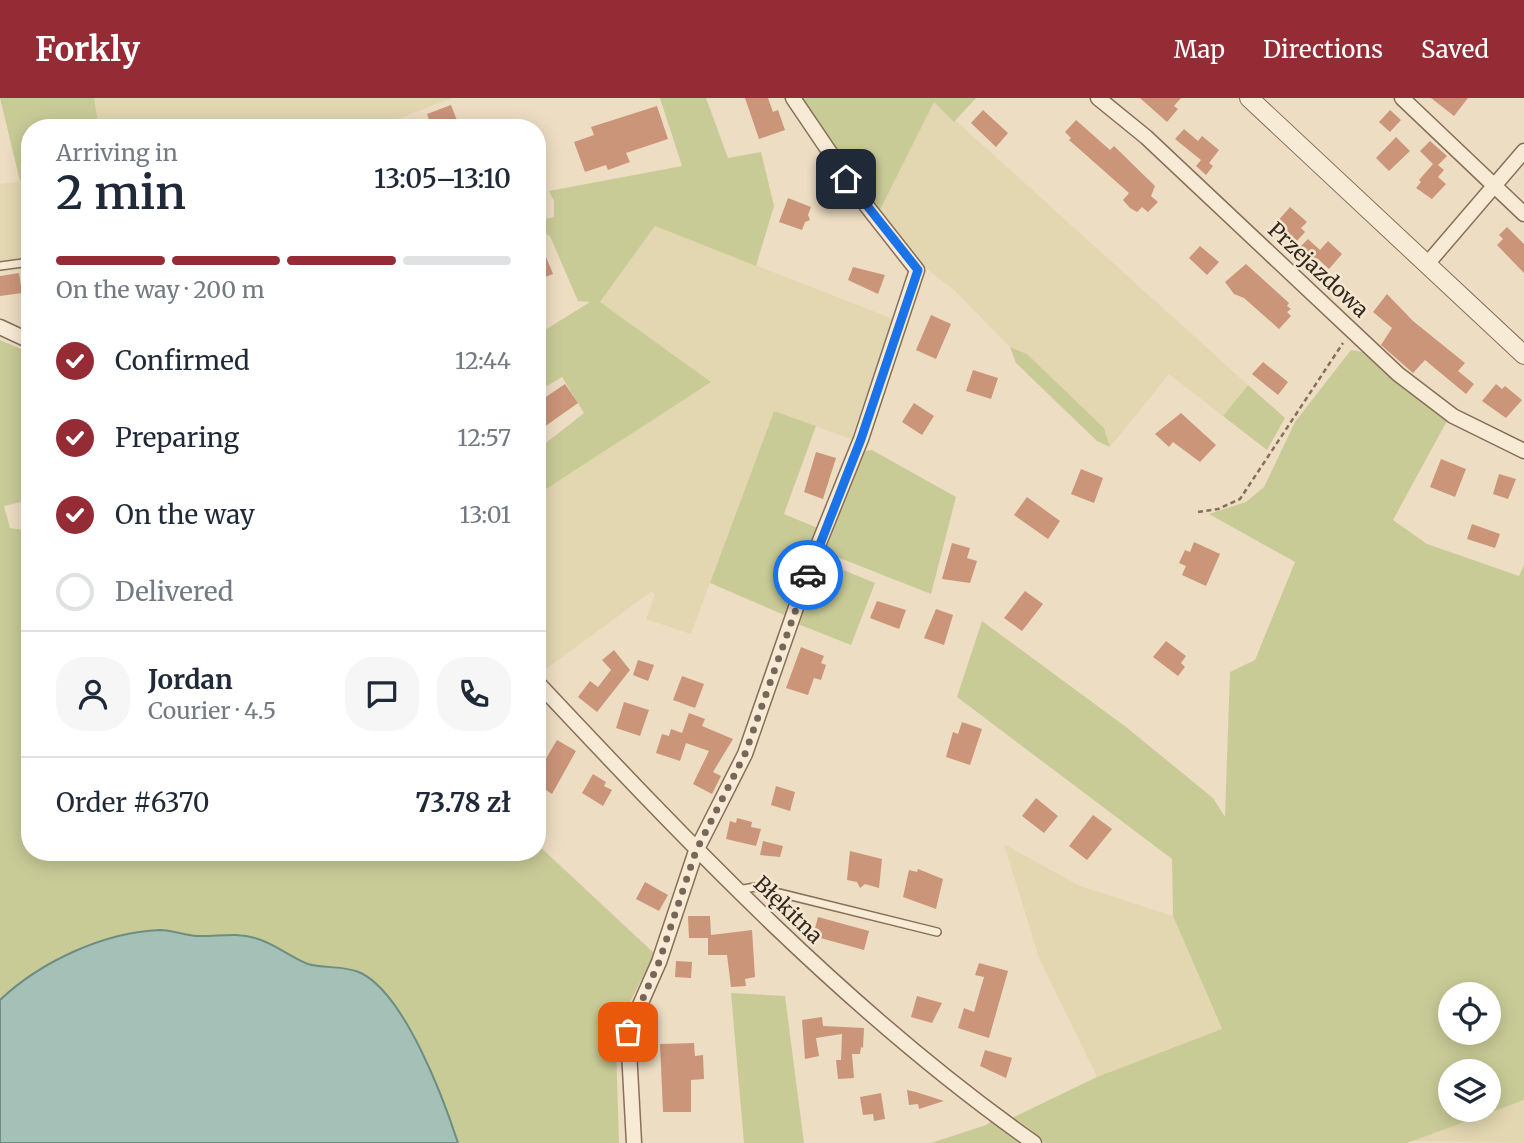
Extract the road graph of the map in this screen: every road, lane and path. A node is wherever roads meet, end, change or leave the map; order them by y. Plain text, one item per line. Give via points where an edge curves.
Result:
1 (793, 98) edge
2 (1098, 98) edge
3 (1249, 98) edge
4 (1402, 98) edge
5 (1524, 151) edge
6 (1494, 186) junction
7 (1524, 214) edge
8 (21, 263) edge
9 (1428, 263) junction
10 (0, 266) edge
11 (0, 327) edge
12 (1354, 332) junction
13 (21, 337) edge
14 (1524, 355) edge
15 (1524, 451) edge
16 (1198, 512) dead end
17 (546, 692) edge
18 (696, 851) junction
19 (737, 890) junction
20 (937, 932) dead end
21 (634, 1143) edge
22 (1034, 1143) edge

1 - 18 street via 862,200 918,270 745,754
2 - 12 street, Przejazdowa via 1146,137
3 - 9 street
4 - 6 street
5 - 6 street
6 - 7 street
6 - 9 street
8 - 10 lane
9 - 14 street
11 - 13 street
12 - 15 street, Przejazdowa via 1398,374 1453,416
12 - 16 path via 1240,499
17 - 18 street, Błękitna
18 - 19 street, Błękitna
18 - 21 street via 659,962 628,1032
19 - 20 lane via 755,887
19 - 22 street, Błękitna via 798,951 994,1115

